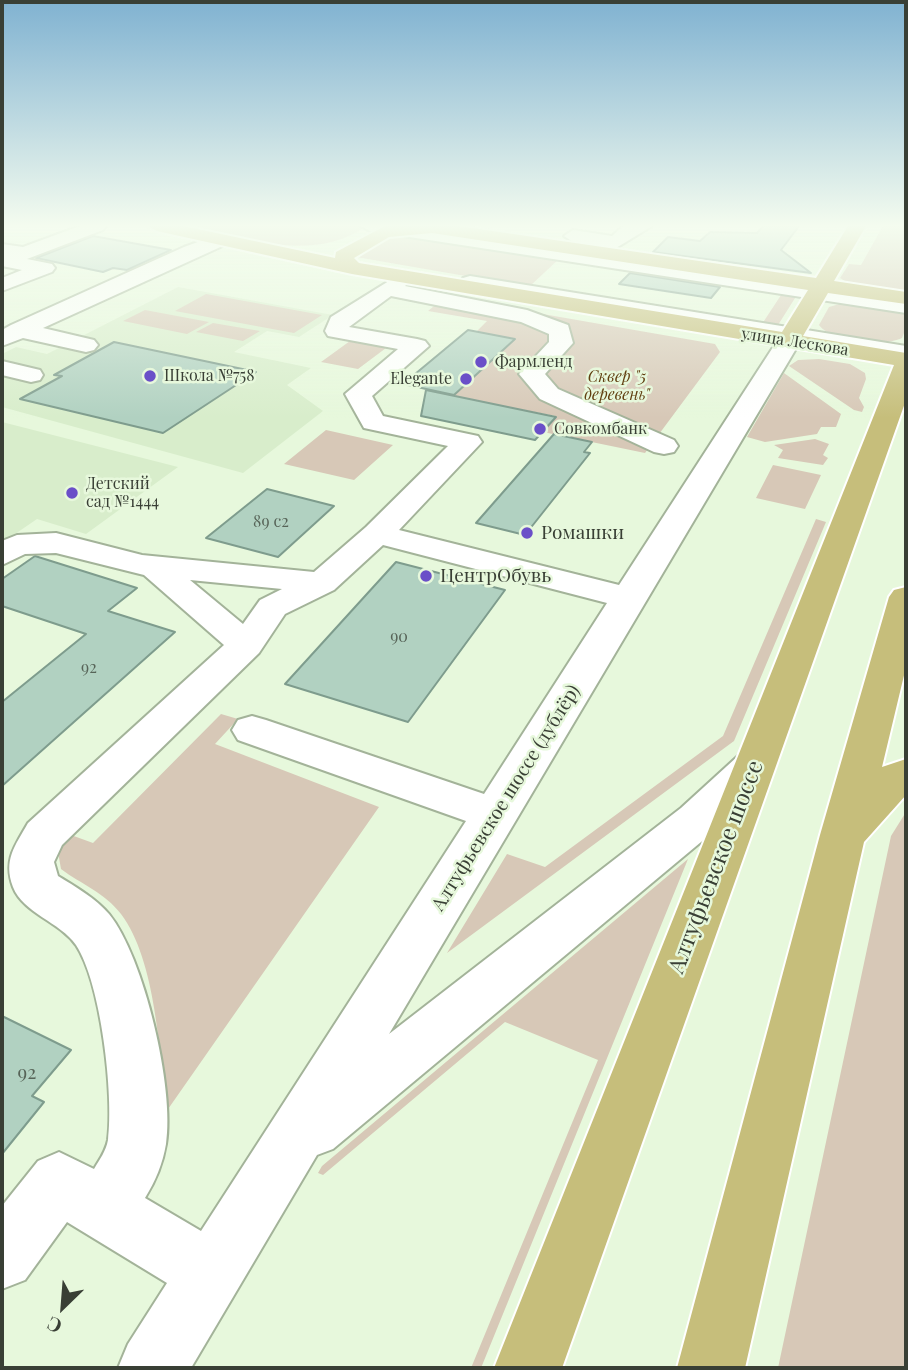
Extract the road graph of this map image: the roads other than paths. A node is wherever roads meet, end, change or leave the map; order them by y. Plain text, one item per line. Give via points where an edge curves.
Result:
1 (108, 290) edge
2 (386, 290) edge
3 (423, 290) edge
4 (447, 290) edge
5 (535, 290) edge
6 (818, 290) edge
7 (824, 290) edge
8 (828, 290) edge
9 (906, 298) edge
10 (906, 307) edge
11 (11, 335) edge
12 (791, 337) junction
13 (86, 345) dead end
14 (906, 353) edge
15 (906, 360) edge
16 (906, 366) edge
17 (2, 368) edge
18 (31, 375) dead end
19 (664, 446) dead end
20 (377, 534) junction
21 (2, 555) edge
22 (153, 567) junction
23 (322, 583) junction
24 (906, 597) edge
25 (628, 598) junction
26 (246, 645) junction
27 (252, 730) dead end
28 (753, 766) junction
29 (906, 774) edge
30 (497, 815) junction
31 (843, 835) junction
32 (287, 1149) junction
33 (104, 1208) junction
34 (2, 1257) edge
35 (211, 1273) junction
36 (152, 1368) edge
37 (528, 1368) edge
38 (710, 1368) edge

1 - 11 street
2 - 20 street via 339,322 336,331 417,346 358,394 373,422 468,442
3 - 19 street via 560,330 561,343 531,374 549,394
4 - 12 main road, улица Лескова
5 - 12 street, улица Лескова
6 - 12 main road, Алтуфьевское шоссе (дублёр)
7 - 10 street
8 - 9 main road
11 - 13 street
12 - 14 street, улица Лескова
12 - 15 main road, улица Лескова
12 - 25 street, Алтуфьевское шоссе (дублёр)
16 - 28 main road, Алтуфьевское шоссе
17 - 18 street
20 - 23 street
20 - 25 street
21 - 22 street via 17,545 56,543
22 - 23 street
22 - 26 street
23 - 26 street via 272,607
24 - 31 main road
25 - 30 street, Алтуфьевское шоссе (дублёр)
26 - 33 street via 44,835 31,862 37,887 75,910 97,937 113,971 132,1055 140,1127 133,1162
27 - 30 street
28 - 32 street via 696,820
28 - 37 main road, Алтуфьевское шоссе
29 - 31 main road
30 - 32 street, Алтуфьевское шоссе (дублёр)
31 - 38 main road
32 - 35 street, Алтуфьевское шоссе (дублёр)
33 - 34 street via 59,1182
33 - 35 street
35 - 36 street, Алтуфьевское шоссе (дублёр)

